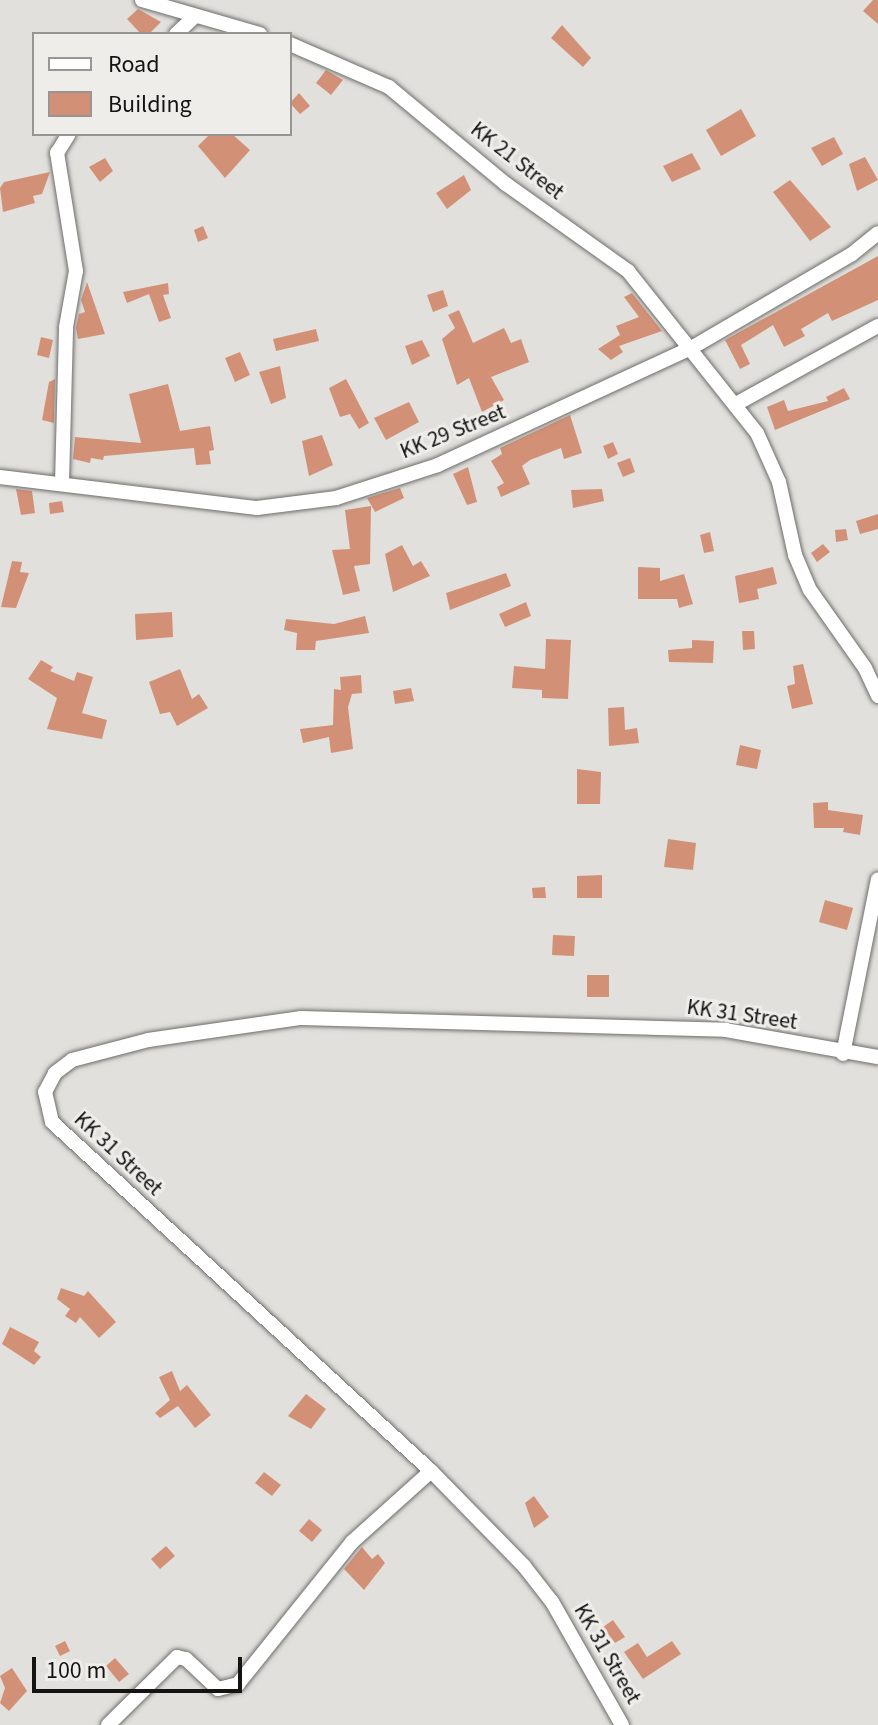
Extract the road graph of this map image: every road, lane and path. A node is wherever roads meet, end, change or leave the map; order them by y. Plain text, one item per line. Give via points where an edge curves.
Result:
1 (142, 0) edge
2 (194, 17) junction
3 (178, 32) edge
4 (252, 32) edge
5 (292, 45) edge
6 (68, 136) edge
7 (878, 233) edge
8 (878, 326) edge
9 (693, 347) junction
10 (736, 404) junction
11 (0, 477) edge
12 (62, 483) junction
13 (878, 696) edge
14 (878, 879) edge
15 (843, 1054) junction
16 (878, 1057) edge
17 (431, 1471) junction
18 (108, 1725) edge
19 (622, 1725) edge

1 - 2 street
2 - 3 street
2 - 4 street
5 - 9 street, KK 21 Street via 389,87 506,184 628,271
6 - 12 street via 57,153 76,271 66,327
7 - 9 street, KK 29 Street via 852,254
8 - 10 street
9 - 10 street, KK 21 Street
9 - 12 street, KK 29 Street via 438,465 336,498 257,508
10 - 13 street, KK 21 Street via 757,433 779,482 795,555 810,590 865,668
11 - 12 street, KK 29 Street
14 - 15 street
15 - 16 street, KK 31 Street
15 - 17 street, KK 31 Street via 726,1030 301,1018 148,1040 72,1060 55,1073 45,1092 52,1122
17 - 18 street via 352,1542 238,1684 218,1689 177,1657
17 - 19 street, KK 31 Street via 552,1602

